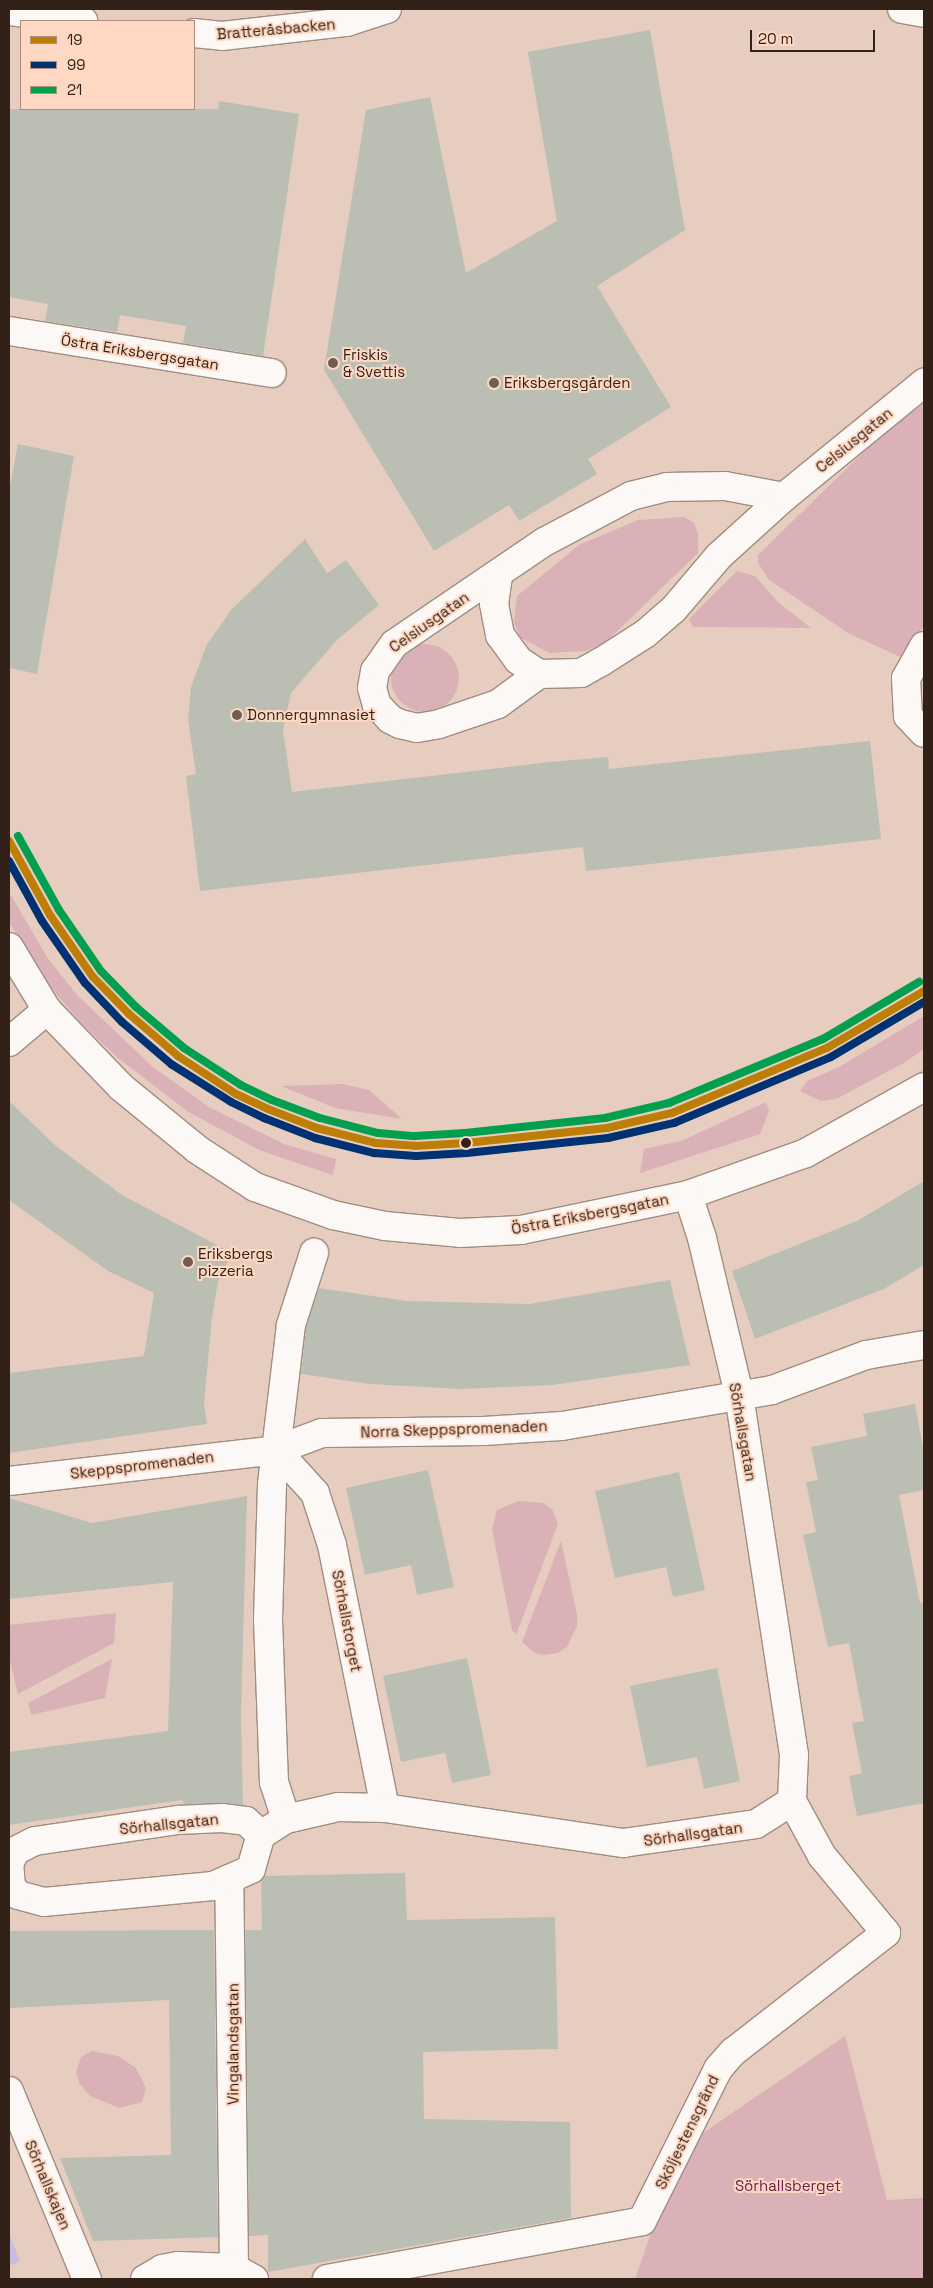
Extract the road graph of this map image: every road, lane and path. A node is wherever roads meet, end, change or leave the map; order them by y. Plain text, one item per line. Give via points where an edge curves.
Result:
1 (387, 9) edge
2 (902, 9) edge
3 (9, 11) edge
4 (924, 13) edge
5 (76, 20) edge
6 (195, 33) edge
7 (9, 331) edge
8 (272, 373) dead end
9 (924, 383) edge
10 (784, 497) junction
11 (498, 576) junction
12 (924, 646) edge
13 (539, 674) junction
14 (924, 733) edge
15 (9, 947) edge
16 (47, 1010) junction
17 (9, 1042) edge
18 (924, 1087) edge
19 (688, 1195) junction
20 (314, 1253) dead end
21 (924, 1345) edge
22 (739, 1396) junction
23 (276, 1450) junction
24 (9, 1481) edge
25 (792, 1801) junction
26 (385, 1808) junction
27 (286, 1819) junction
28 (261, 1836) junction
29 (9, 1876) edge
30 (229, 1880) junction
31 (9, 2091) edge
32 (244, 2274) edge
33 (87, 2279) edge
34 (145, 2279) edge
35 (327, 2279) edge

1 - 6 street, Bratteråsbacken via 347,22 222,36
2 - 4 street
3 - 5 street
7 - 8 street, Östra Eriksbergsgatan
9 - 10 street, Celsiusgatan
10 - 11 street, Celsiusgatan via 725,486 667,487 631,496 544,542
10 - 13 street, Celsiusgatan via 719,556 673,610 645,634 581,673
11 - 13 street, Celsiusgatan via 494,604 500,635 518,660
11 - 13 street, Celsiusgatan via 394,644 374,671 372,688 377,704 390,719 400,724 417,728 439,724 498,704
12 - 14 street via 906,678 908,716
15 - 16 street, Östra Eriksbergsgatan
16 - 17 street
16 - 19 street, Östra Eriksbergsgatan via 120,1087 198,1150 255,1186 333,1215 385,1226 460,1233 522,1230
18 - 19 street, Östra Eriksbergsgatan via 806,1153
19 - 22 street, Sörhallsgatan via 702,1238
20 - 23 street via 291,1325
21 - 22 street, Norra Skeppspromenaden via 866,1356 791,1386
22 - 23 street, Norra Skeppspromenaden via 562,1426 484,1432 322,1433
22 - 25 street, Sörhallsgatan via 794,1755
23 - 24 street, Skeppspromenaden
23 - 26 street, Sörhallstorget via 315,1493 332,1545
23 - 27 street via 268,1619 274,1783
25 - 26 street, Sörhallsgatan via 756,1824 623,1843
25 - 35 street, Sköljestensgränd via 822,1856 886,1933 741,2046 718,2069 642,2221
26 - 27 street, Sörhallsgatan via 338,1807
27 - 28 street, Sörhallsgatan
28 - 29 street, Sörhallsgatan via 246,1821 222,1818 178,1820 35,1841 15,1851 9,1864
28 - 30 street via 252,1870
29 - 30 street, Sörhallsgatan via 18,1895 44,1902 213,1886
30 - 32 street, Vingalandsgatan
31 - 33 street, Sörhallskajen
32 - 34 street via 178,2266 162,2269

